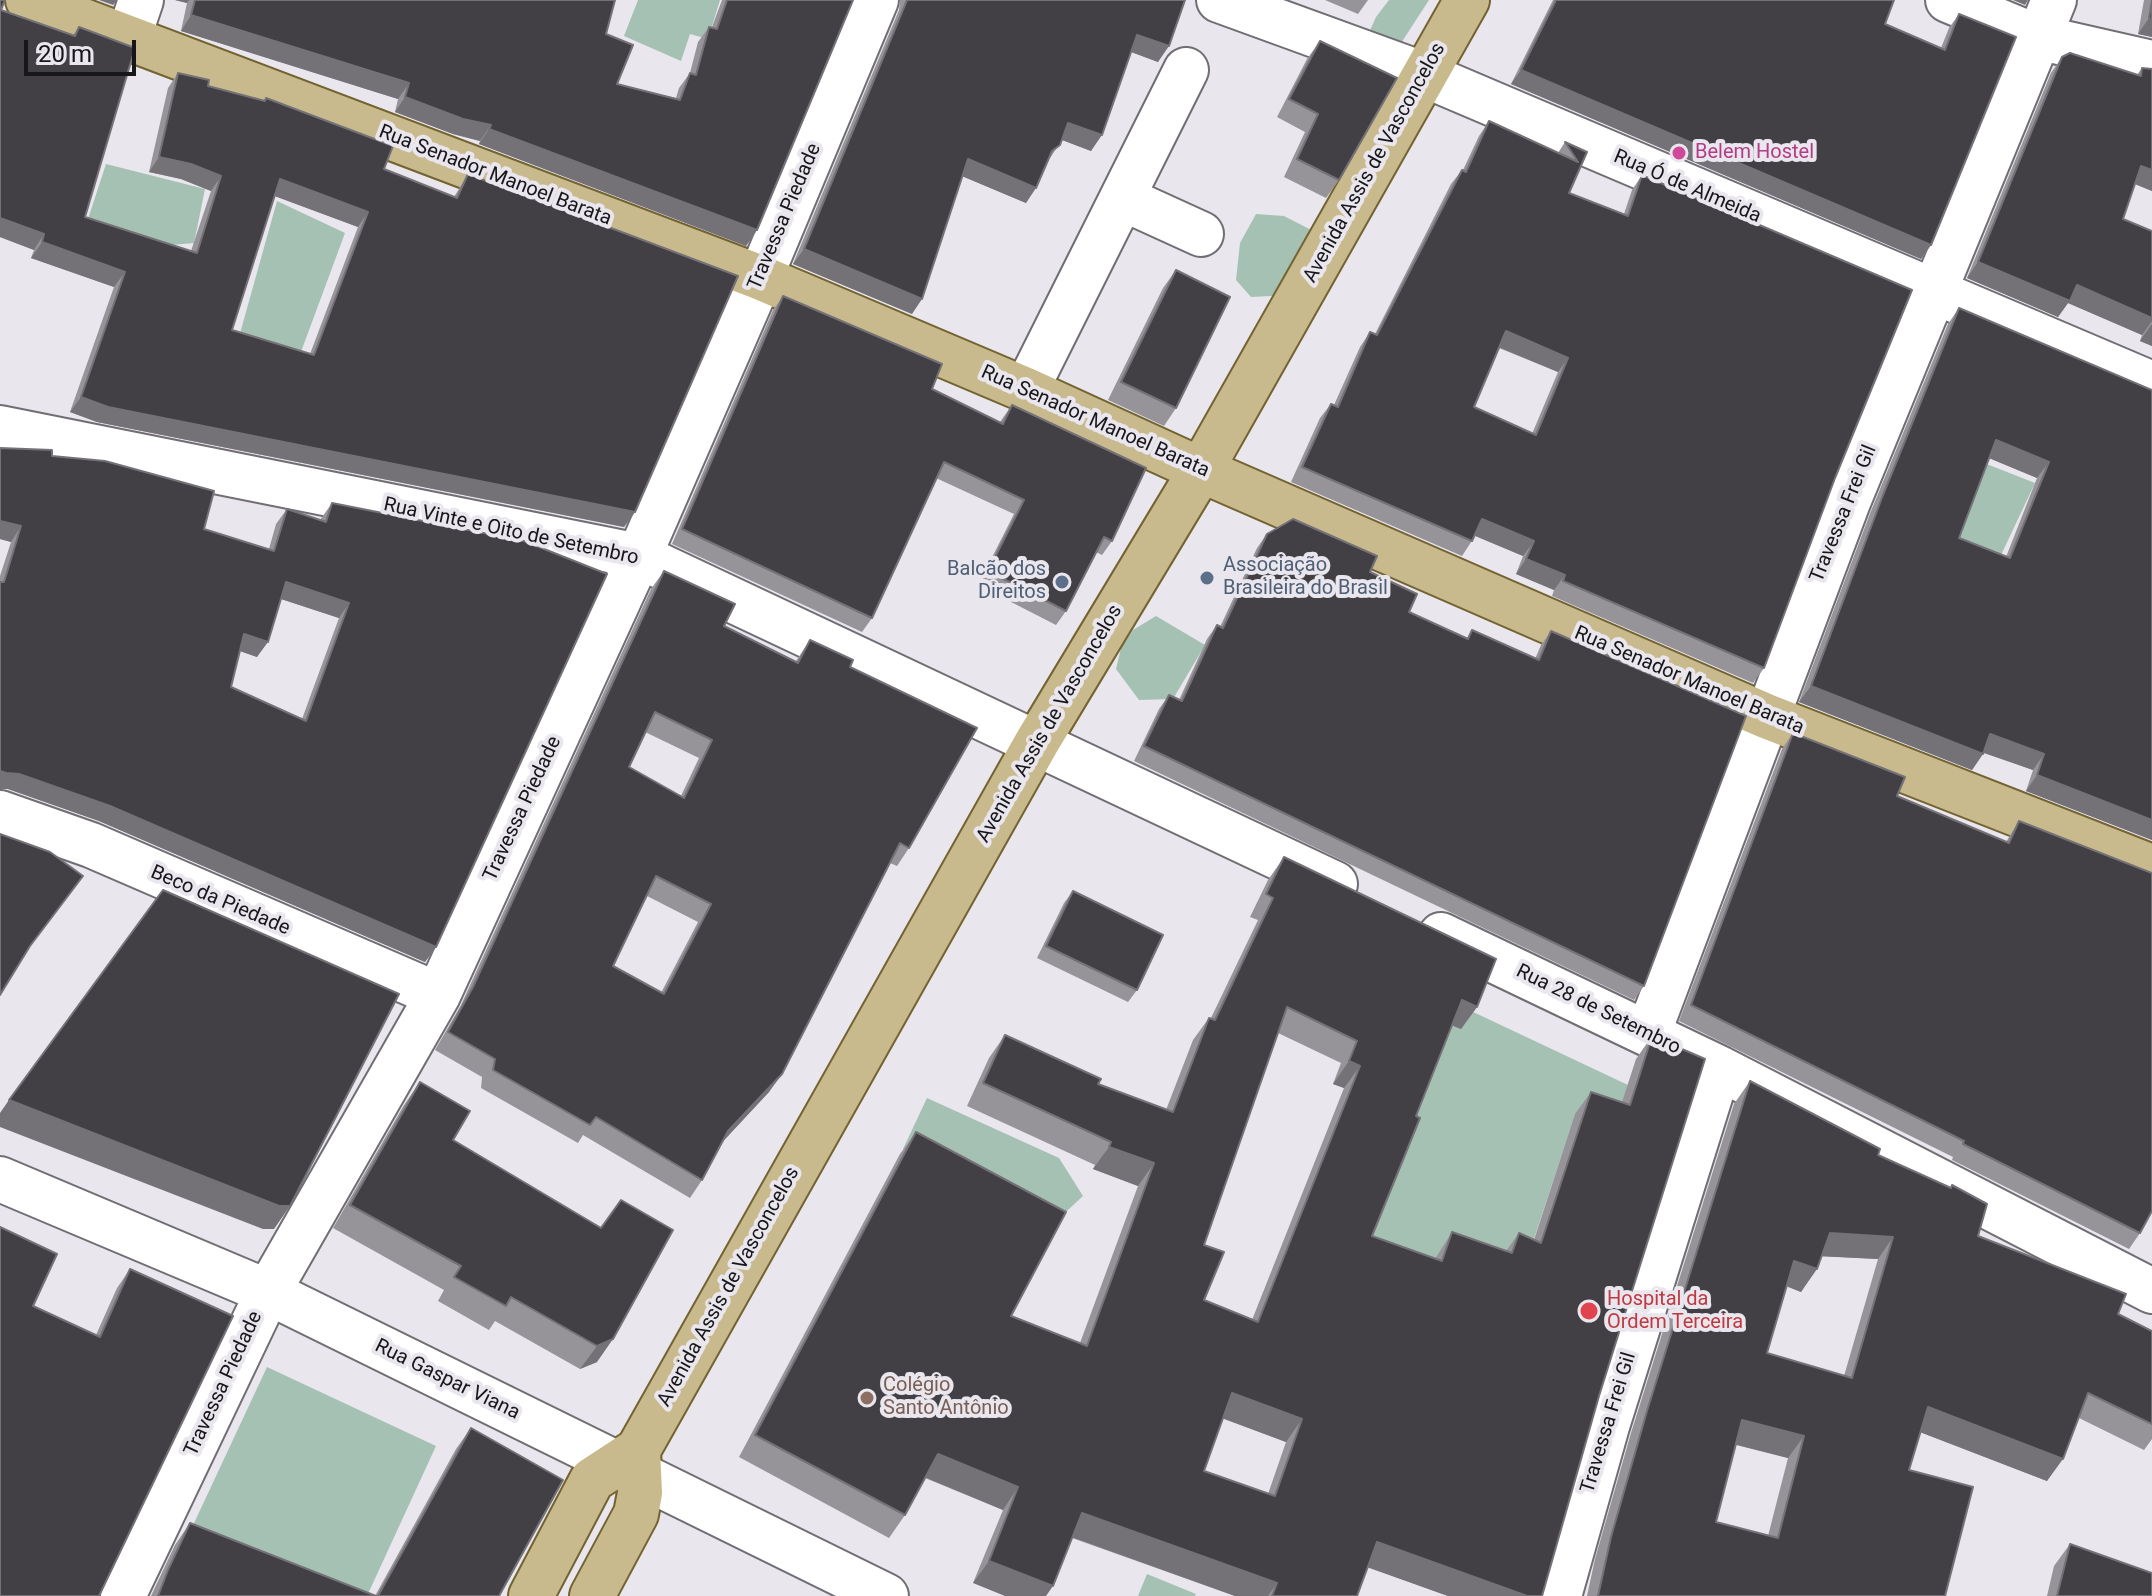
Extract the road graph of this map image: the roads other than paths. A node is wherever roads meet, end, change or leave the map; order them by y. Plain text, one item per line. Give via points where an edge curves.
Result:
1 (28, 0) edge
2 (876, 0) edge
3 (1219, 0) edge
4 (1467, 0) edge
5 (1948, 0) edge
6 (135, 18) edge
7 (2046, 18) edge
8 (2152, 63) edge
9 (1186, 70) dead end
10 (1425, 75) junction
11 (1122, 198) junction
12 (1201, 234) dead end
13 (759, 277) junction
14 (1935, 293) junction
15 (2152, 384) edge
16 (1026, 390) junction
17 (0, 428) edge
18 (1201, 470) junction
19 (639, 556) junction
20 (1766, 716) junction
21 (1037, 742) junction
22 (0, 813) edge
23 (2152, 867) edge
24 (1364, 898) edge
25 (1407, 918) edge
26 (438, 995) junction
27 (1648, 1034) junction
28 (1719, 1068) junction
29 (0, 1179) edge
30 (2152, 1291) edge
31 (268, 1292) junction
32 (631, 1462) junction
33 (123, 1596) edge
34 (531, 1596) edge
35 (592, 1596) edge
36 (886, 1596) edge
37 (1559, 1596) edge

1 - 6 main road, Rua Senador Manoel Barata
2 - 13 street, Travessa Piedade
3 - 10 street, Rua Ó de Almeida
4 - 10 main road, Avenida Assis de Vasconcelos
5 - 7 street
6 - 13 main road, Rua Senador Manoel Barata
7 - 8 street
7 - 14 street, Travessa Frei Gil
9 - 11 street
10 - 14 street, Rua Ó de Almeida
10 - 18 main road, Avenida Assis de Vasconcelos
11 - 12 street
11 - 16 street
13 - 16 main road, Rua Senador Manoel Barata
13 - 19 street, Travessa Piedade
14 - 15 street, Rua Ó de Almeida
14 - 20 street, Travessa Frei Gil
16 - 18 main road, Rua Senador Manoel Barata
17 - 19 street, Rua Vinte e Oito de Setembro
18 - 20 main road, Rua Senador Manoel Barata
18 - 21 main road, Avenida Assis de Vasconcelos
19 - 21 street, Rua Vinte e Oito de Setembro
19 - 26 street, Travessa Piedade
20 - 23 main road, Rua Senador Manoel Barata
20 - 27 street, Travessa Frei Gil
21 - 24 street
21 - 32 main road, Avenida Assis de Vasconcelos
22 - 26 street, Beco da Piedade via 91,845
25 - 27 street, Rua 28 de Setembro
26 - 31 street, Travessa Piedade
27 - 28 street, Rua 28 de Setembro
28 - 30 street, Rua 28 de Setembro
28 - 37 street, Travessa Frei Gil
29 - 31 street, Rua Gaspar Viana
31 - 32 street, Rua Gaspar Viana
31 - 33 street, Travessa Piedade
32 - 34 main road, Avenida Assis de Vasconcelos via 592,1480
32 - 35 main road, Avenida Assis de Vasconcelos via 640,1493 636,1514
32 - 36 street, Rua Gaspar Viana

